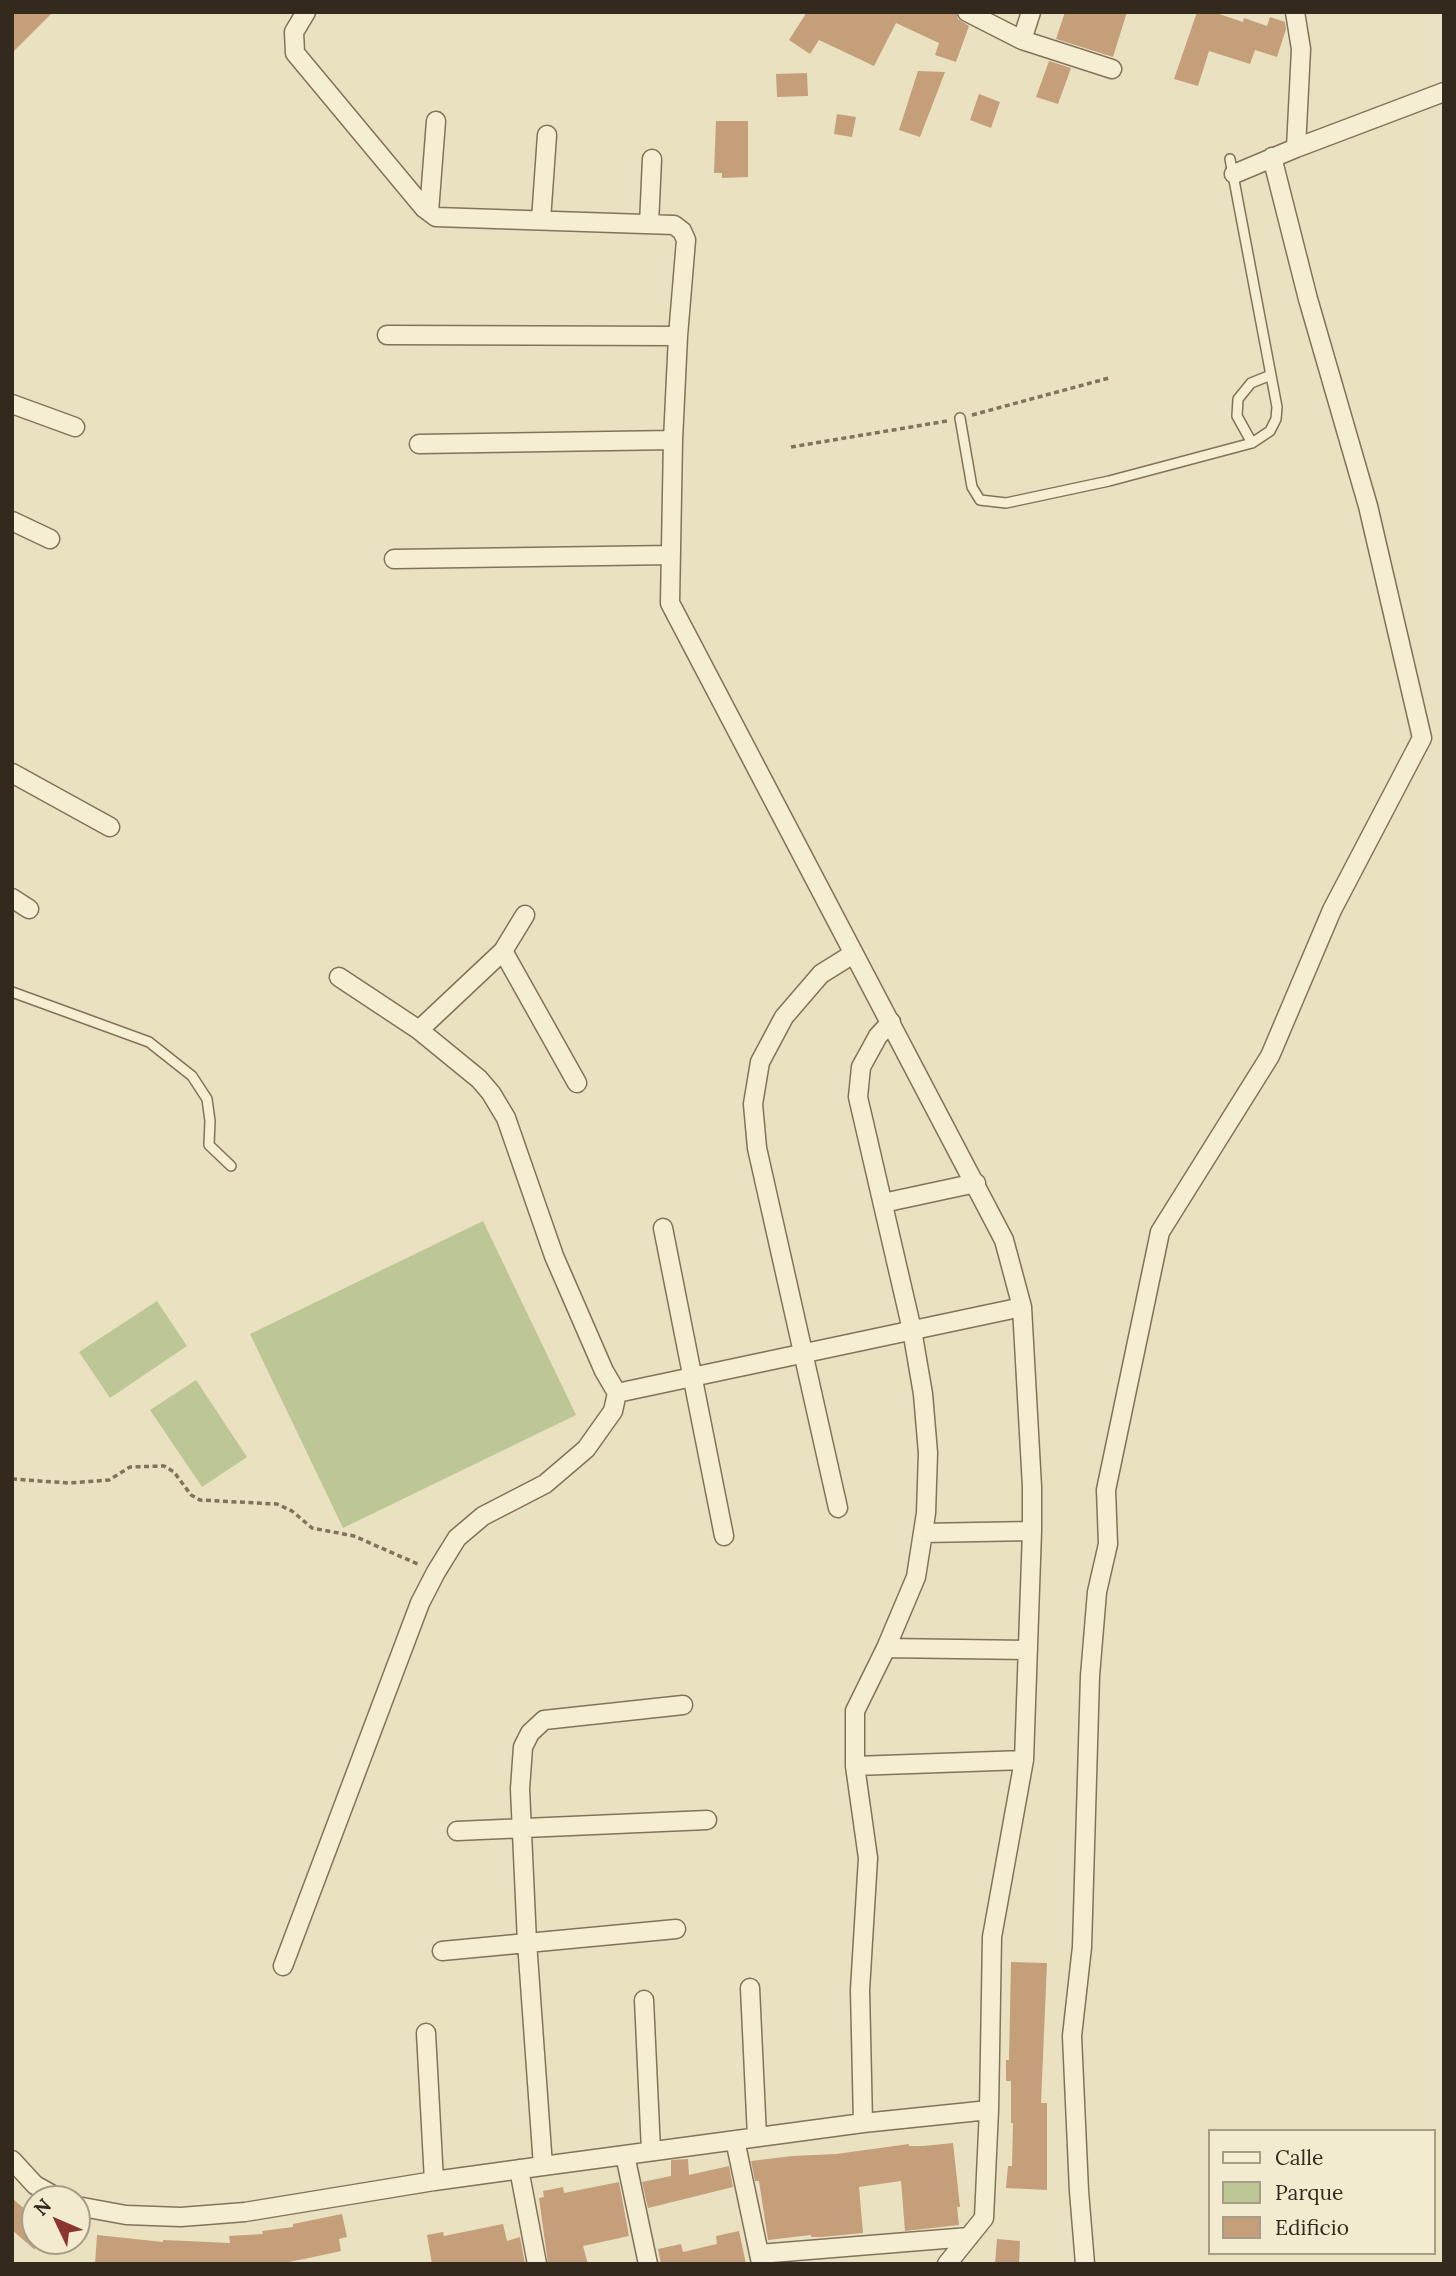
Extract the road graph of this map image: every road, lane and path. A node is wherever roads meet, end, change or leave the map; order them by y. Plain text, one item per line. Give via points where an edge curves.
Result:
1 (306, 12) edge
2 (967, 12) edge
3 (1031, 12) edge
4 (1289, 14) edge
5 (1021, 40) junction
6 (1112, 69) dead end
7 (1444, 92) edge
8 (436, 121) dead end
9 (547, 135) dead end
10 (1296, 148) junction
11 (1272, 158) junction
12 (652, 159) dead end
13 (1232, 166) joint
14 (429, 212) junction
15 (541, 220) junction
16 (649, 224) junction
17 (387, 335) dead end
18 (678, 336) junction
19 (1271, 375) junction
20 (12, 404) edge
21 (960, 418) dead end
22 (75, 428) dead end
23 (673, 440) junction
24 (1252, 443) junction
25 (419, 444) dead end
26 (12, 522) edge
27 (50, 539) dead end
28 (671, 555) junction
29 (394, 559) dead end
30 (12, 773) edge
31 (110, 827) dead end
32 (12, 898) edge
33 (29, 909) dead end
34 (525, 915) dead end
35 (503, 951) junction
36 (853, 954) junction
37 (339, 977) dead end
38 (12, 992) edge
39 (891, 1022) junction
40 (419, 1030) junction
41 (577, 1083) dead end
42 (231, 1166) dead end
43 (976, 1183) junction
44 (883, 1203) junction
45 (663, 1228) dead end
46 (1022, 1307) junction
47 (912, 1330) junction
48 (802, 1353) junction
49 (691, 1376) junction
50 (617, 1393) junction
51 (12, 1479) edge
52 (838, 1508) dead end
53 (1032, 1531) junction
54 (923, 1533) junction
55 (724, 1536) dead end
56 (436, 1572) junction
57 (886, 1648) junction
58 (1028, 1650) junction
59 (683, 1705) dead end
60 (1024, 1760) junction
61 (855, 1766) junction
62 (707, 1820) dead end
63 (523, 1828) junction
64 (457, 1831) dead end
65 (676, 1928) dead end
66 (527, 1942) junction
67 (442, 1951) dead end
68 (283, 1966) dead end
69 (750, 1988) dead end
70 (644, 2000) dead end
71 (426, 2033) dead end
72 (989, 2110) junction
73 (863, 2123) junction
74 (757, 2137) junction
75 (736, 2140) junction
76 (651, 2151) junction
77 (625, 2155) junction
78 (12, 2160) edge
79 (542, 2166) junction
80 (519, 2169) junction
81 (434, 2181) junction
82 (35, 2185) edge
83 (91, 2209) edge
84 (969, 2236) junction
85 (760, 2259) edge
86 (537, 2264) edge
87 (648, 2264) edge
88 (947, 2264) edge
89 (1085, 2264) edge

1 - 14 street via 294,32 295,53
2 - 5 street
3 - 5 street
4 - 10 street via 1301,49
5 - 6 street
7 - 10 street
8 - 14 street
9 - 15 street
10 - 11 street
11 - 13 street
11 - 89 street via 1368,506 1422,738 1332,910 1270,1056 1160,1233 1106,1490 1108,1544 1097,1591 1090,1675 1082,1947 1072,2036
12 - 16 street
13 - 19 lane
14 - 15 street via 436,217
15 - 16 street
16 - 18 street via 674,225 686,240
17 - 18 street
18 - 23 street
19 - 24 lane via 1276,419 1270,431
19 - 24 lane via 1251,383 1238,399 1237,416
20 - 22 street
21 - 24 lane via 972,486 980,500 1006,503
23 - 25 street
23 - 28 street
26 - 27 street
28 - 29 street
28 - 36 street via 674,614
30 - 31 street
32 - 33 street
34 - 35 street
35 - 40 street
35 - 41 street
36 - 39 street
36 - 48 street via 821,974 784,1017 760,1062 753,1104 757,1148
37 - 40 street
38 - 42 lane via 149,1042 192,1076 208,1099 209,1145
39 - 43 street
39 - 44 street via 862,1067 858,1097
40 - 50 street via 479,1079 506,1118 554,1256
43 - 44 street
43 - 46 street via 1004,1240
44 - 47 street
45 - 49 street
46 - 47 street
46 - 53 street
47 - 48 street
47 - 54 street via 928,1452
48 - 49 street
48 - 52 street
49 - 50 street
49 - 55 street
50 - 56 street via 613,1411 586,1449 545,1484 483,1516 457,1538
51 - 56 path via 69,1483 109,1479 130,1467 164,1466 200,1500 277,1504 312,1528 354,1536
53 - 54 street
53 - 58 street
54 - 57 street via 916,1577
56 - 68 street
57 - 58 street
57 - 61 street via 855,1711
58 - 60 street
59 - 63 street via 544,1720 523,1746
60 - 61 street
60 - 72 street via 992,1937
61 - 73 street via 868,1858 860,1990
62 - 63 street
63 - 64 street
63 - 66 street
65 - 66 street
66 - 67 street
66 - 79 street
69 - 74 street
70 - 76 street
71 - 81 street
72 - 73 street
72 - 84 street via 984,2218
73 - 74 street
74 - 75 street
75 - 76 street
75 - 85 street
76 - 77 street
77 - 79 street
77 - 87 street
78 - 82 street
79 - 80 street
80 - 81 street
80 - 86 street
81 - 83 street via 244,2213 126,2215
84 - 85 street
84 - 88 street

